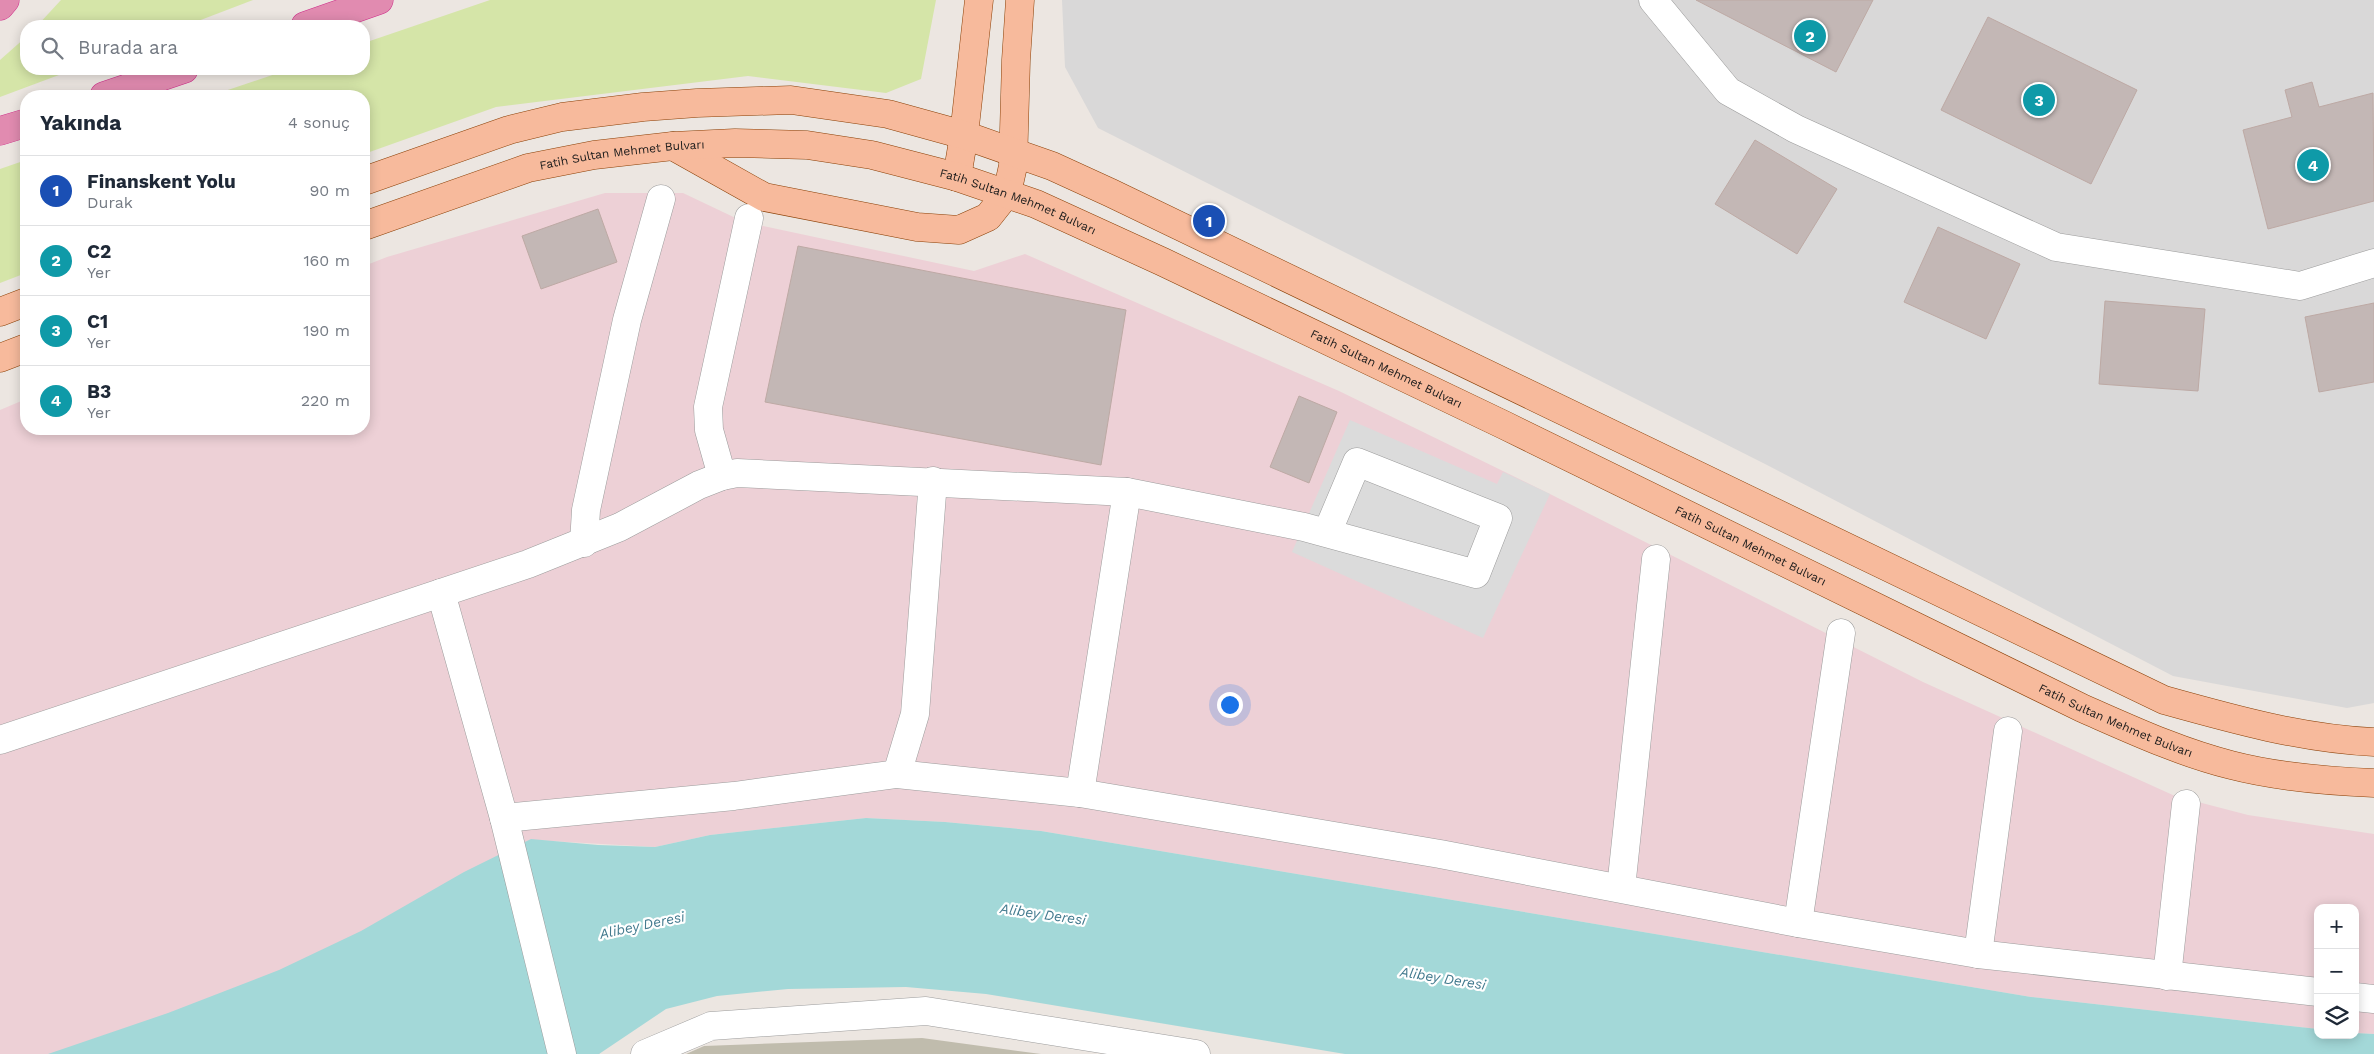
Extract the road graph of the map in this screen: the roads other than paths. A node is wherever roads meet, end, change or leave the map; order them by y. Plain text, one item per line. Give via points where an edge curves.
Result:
1 (5, 0) edge
2 (379, 0) edge
3 (979, 0) edge
4 (1020, 0) edge
5 (1653, 0) edge
6 (0, 6) edge
7 (321, 20) edge
8 (166, 75) edge
9 (122, 90) edge
10 (20, 125) edge
11 (0, 132) edge
12 (964, 135) junction
13 (673, 146) junction
14 (1014, 151) junction
15 (957, 177) junction
16 (370, 179) edge
17 (1006, 192) junction
18 (661, 198) dead end
19 (749, 218) dead end
20 (370, 224) edge
21 (2374, 263) edge
22 (20, 304) edge
23 (0, 312) edge
24 (20, 350) edge
25 (0, 358) edge
26 (722, 476) junction
27 (933, 481) junction
28 (1127, 492) junction
29 (1327, 534) junction
30 (584, 543) junction
31 (1656, 559) dead end
32 (441, 593) junction
33 (1841, 633) dead end
34 (2008, 731) dead end
35 (0, 740) edge
36 (2374, 742) edge
37 (898, 774) junction
38 (2374, 782) edge
39 (1080, 793) junction
40 (2186, 804) dead end
41 (504, 818) junction
42 (1621, 888) junction
43 (1798, 923) junction
44 (1978, 954) junction
45 (2167, 976) junction
46 (2314, 992) edge
47 (2359, 997) edge
48 (2374, 999) edge
49 (562, 1054) edge
50 (645, 1054) edge
51 (1196, 1054) edge

1 - 6 highway
2 - 7 highway
3 - 12 main road
4 - 14 main road
5 - 21 lane via 1728,91 1796,129 2056,247 2300,286
8 - 9 highway
10 - 11 highway
12 - 14 main road
12 - 15 main road
12 - 16 main road via 888,114 792,100 643,107 562,117 509,130
13 - 15 main road, Fatih Sultan Mehmet Bulvarı via 735,143 807,145 872,155
13 - 17 main road via 764,197 917,227 959,230 988,217
13 - 20 main road, Fatih Sultan Mehmet Bulvarı via 594,155 528,168
14 - 17 main road
14 - 36 main road via 1147,210 2164,700 2294,732
15 - 17 main road, Fatih Sultan Mehmet Bulvarı
17 - 38 main road, Fatih Sultan Mehmet Bulvarı via 1163,262 2082,708 2151,738 2231,765 2324,781
18 - 30 lane via 625,330 586,510
19 - 26 lane via 708,407 709,430
22 - 23 main road
24 - 25 main road
26 - 27 lane via 737,473
26 - 30 lane
27 - 28 lane
27 - 37 lane via 914,714
28 - 29 lane
28 - 39 lane
29 - 29 lane via 1476,574 1498,518 1357,462
30 - 32 lane
31 - 42 lane
32 - 35 lane
32 - 41 lane
33 - 43 lane
34 - 44 lane
37 - 39 lane
37 - 41 lane via 734,796
39 - 42 lane
40 - 45 lane
41 - 49 lane
42 - 43 lane
43 - 44 lane
44 - 45 lane
45 - 46 lane
47 - 48 lane
50 - 51 lane via 711,1026 926,1012

